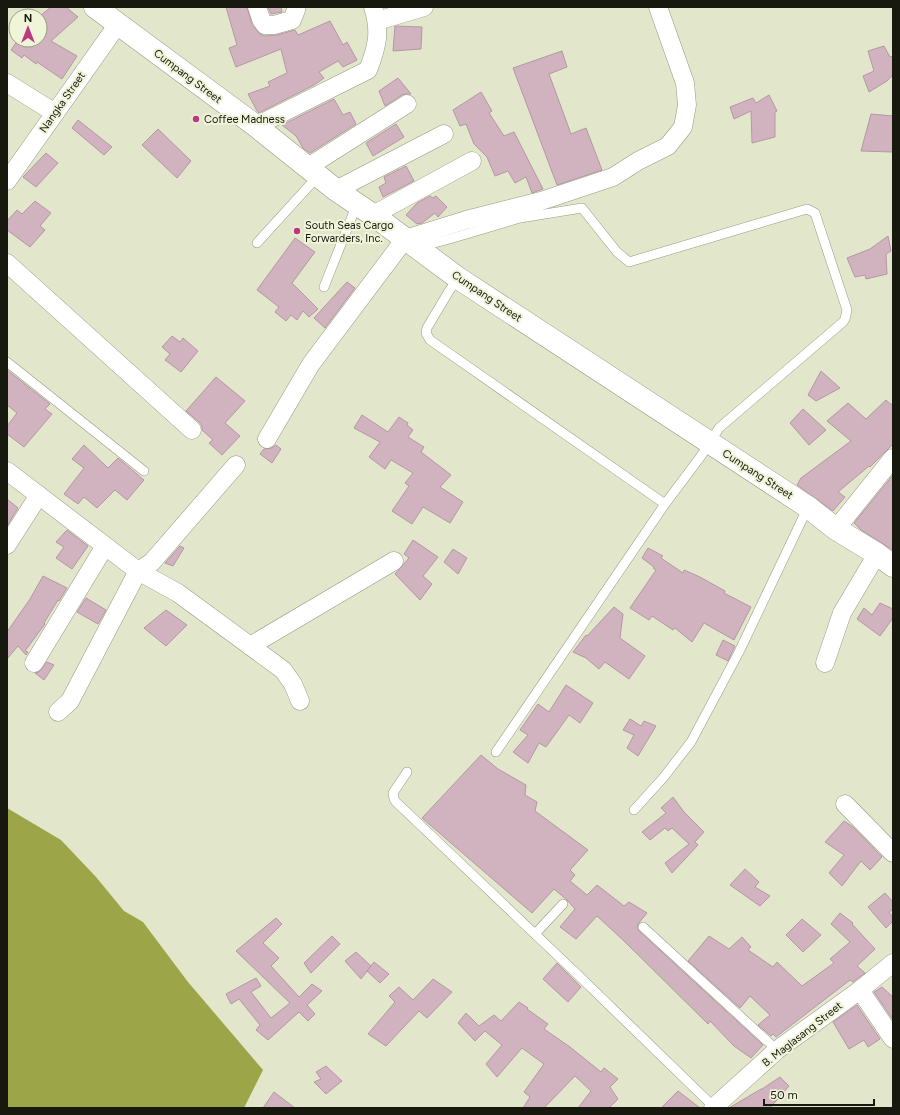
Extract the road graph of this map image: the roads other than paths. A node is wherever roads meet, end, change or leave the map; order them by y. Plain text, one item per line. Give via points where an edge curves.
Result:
1 (95, 7) edge
2 (257, 7) edge
3 (296, 7) edge
4 (424, 7) edge
5 (658, 7) edge
6 (375, 14) edge
7 (118, 24) junction
8 (7, 83) edge
9 (407, 104) dead end
10 (55, 113) junction
11 (256, 126) junction
12 (444, 134) dead end
13 (472, 161) dead end
14 (313, 171) junction
15 (7, 181) edge
16 (336, 190) junction
17 (365, 210) junction
18 (257, 243) dead end
19 (411, 243) junction
20 (7, 264) edge
21 (458, 278) junction
22 (324, 287) dead end
23 (7, 362) edge
24 (192, 430) dead end
25 (267, 438) dead end
26 (709, 443) junction
27 (893, 458) edge
28 (236, 465) dead end
29 (7, 471) edge
30 (144, 471) dead end
31 (39, 495) junction
32 (665, 504) junction
33 (808, 507) junction
34 (836, 529) junction
35 (7, 545) edge
36 (105, 546) junction
37 (885, 560) edge
38 (394, 561) dead end
39 (138, 571) junction
40 (250, 646) junction
41 (34, 663) dead end
42 (824, 663) dead end
43 (300, 701) dead end
44 (58, 712) dead end
45 (496, 752) dead end
46 (407, 772) dead end
47 (845, 804) dead end
48 (634, 810) dead end
49 (893, 853) edge
50 (562, 904) dead end
51 (643, 927) dead end
52 (535, 934) junction
53 (891, 970) edge
54 (860, 990) junction
55 (893, 1039) edge
56 (777, 1050) junction
57 (713, 1107) edge

1 - 7 street, Cumpang Street
2 - 3 street via 265,25 292,20
4 - 6 street
5 - 19 street via 685,83 687,105 683,128 668,146 613,177 541,201 466,220
6 - 11 street via 376,48 368,70
7 - 10 street, Nangka Street
7 - 11 street, Cumpang Street
8 - 10 street
9 - 14 street
10 - 15 street, Nangka Street
11 - 14 street, Cumpang Street
12 - 16 street
13 - 17 street
14 - 16 street, Cumpang Street
14 - 18 lane
16 - 17 street, Cumpang Street
17 - 19 street, Cumpang Street
17 - 22 lane via 350,221
19 - 21 street, Cumpang Street
19 - 25 street via 311,364
19 - 26 lane via 446,240 520,218 582,208 617,252 629,262 807,209 815,213 846,310 845,319 719,428
20 - 24 street
21 - 26 street, Cumpang Street
21 - 32 lane via 427,328 426,333 430,340
23 - 30 lane
26 - 32 lane
26 - 33 street, Cumpang Street
27 - 34 street
28 - 39 street via 152,562
29 - 31 street
31 - 35 street
31 - 36 street
32 - 45 lane
33 - 34 street, Cumpang Street
33 - 48 lane via 739,652 692,742
34 - 37 street, Cumpang Street
36 - 39 street
36 - 41 street
37 - 42 street via 842,613
38 - 40 street
39 - 40 street via 178,593
39 - 44 street via 70,702
40 - 43 street via 283,670 293,684
46 - 52 lane via 393,793 394,800
47 - 49 street
50 - 52 lane
51 - 56 lane
52 - 57 lane
53 - 54 street, B. Maglasang Street
54 - 55 street
54 - 56 street, B. Maglasang Street
56 - 57 street, B. Maglasang Street

